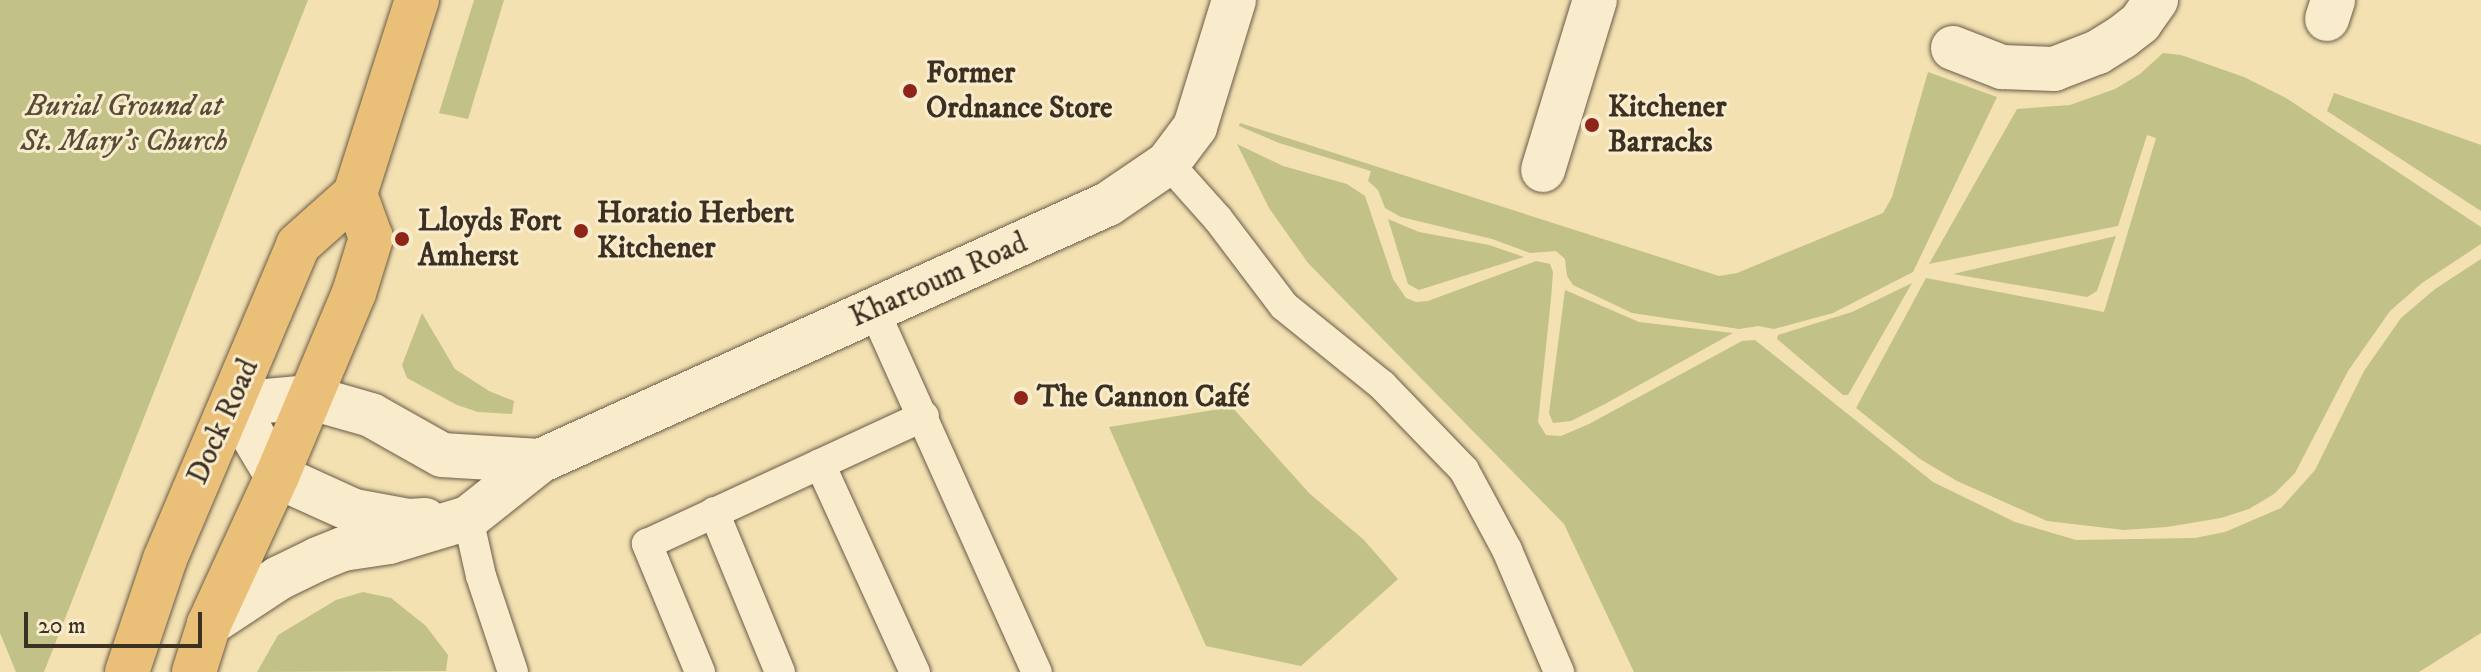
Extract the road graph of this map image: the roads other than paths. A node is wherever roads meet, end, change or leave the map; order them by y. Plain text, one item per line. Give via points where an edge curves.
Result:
1 (417, 0) edge
2 (1234, 0) edge
3 (1595, 0) edge
4 (2156, 0) edge
5 (1953, 48) dead end
6 (1168, 163) junction
7 (1543, 170) dead end
8 (355, 194) junction
9 (874, 310) junction
10 (308, 397) junction
11 (234, 404) junction
12 (924, 416) junction
13 (540, 461) junction
14 (820, 464) junction
15 (277, 476) junction
16 (714, 512) junction
17 (468, 518) junction
18 (209, 624) junction
19 (127, 672) edge
20 (194, 672) edge
21 (513, 672) edge
22 (700, 672) edge
23 (780, 672) edge
24 (915, 672) edge
25 (1037, 672) edge
26 (1559, 672) edge

1 - 8 main road
2 - 6 street, Khartoum Road via 1195,127
3 - 7 street
4 - 5 street via 2140,23 2108,47 2054,69 2002,67
6 - 9 street, Khartoum Road via 1108,204
6 - 26 lane via 1284,306 1382,385 1464,470 1507,550
8 - 10 main road via 371,238 354,293
8 - 11 main road, Dock Road via 298,245
9 - 12 lane
9 - 13 street, Khartoum Road
10 - 11 street, Khartoum Road
10 - 13 street, Khartoum Road via 371,415 442,455
10 - 15 main road
11 - 15 street
11 - 19 main road, Dock Road via 165,559
12 - 14 lane
12 - 25 lane
13 - 17 street, Khartoum Road
14 - 16 lane
14 - 24 lane
15 - 17 street via 354,511 408,521
15 - 18 main road
16 - 22 lane via 647,544
16 - 23 lane
17 - 18 street, Khartoum Road via 326,555 292,570
17 - 21 lane
18 - 20 main road

